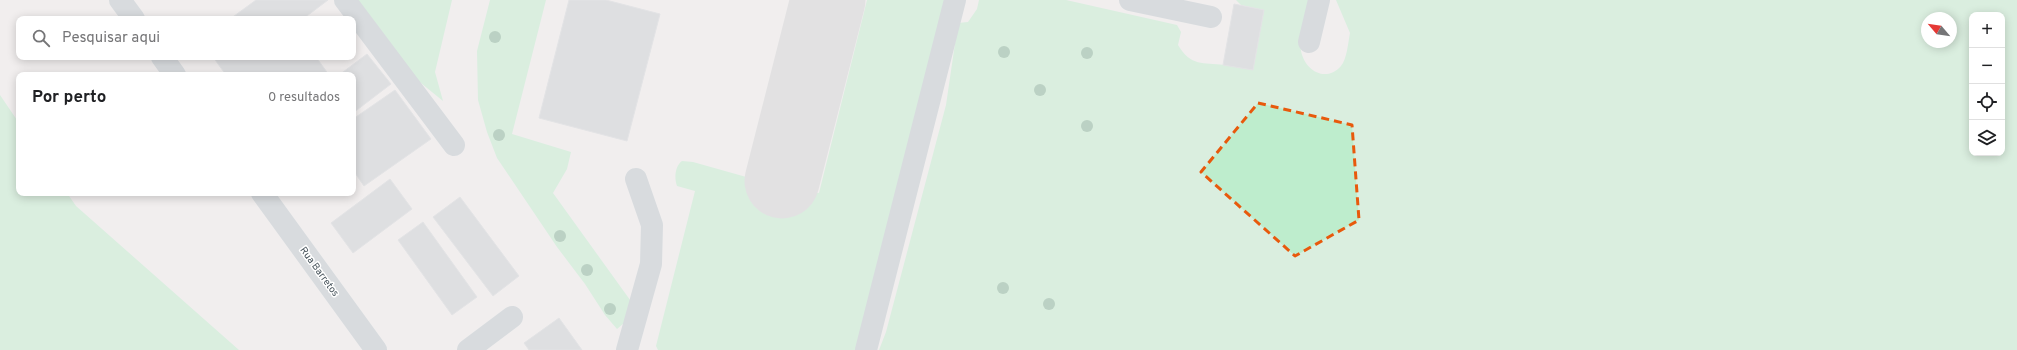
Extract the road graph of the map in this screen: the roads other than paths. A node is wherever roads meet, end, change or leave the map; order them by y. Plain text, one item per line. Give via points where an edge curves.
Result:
1 (120, 0) edge
2 (345, 0) edge
3 (954, 0) edge
4 (1130, 0) edge
5 (1319, 0) edge
6 (132, 16) edge
7 (1211, 17) dead end
8 (1309, 42) dead end
9 (164, 60) edge
10 (173, 72) edge
11 (454, 145) dead end
12 (636, 180) dead end
13 (264, 196) edge
14 (512, 317) dead end
15 (376, 350) edge
16 (468, 350) edge
17 (627, 350) edge
18 (866, 350) edge

1 - 6 street
2 - 11 street
3 - 18 street
4 - 7 street
5 - 8 street
9 - 10 street
12 - 17 street via 652,225 651,264
13 - 15 street, Rua Barretos
14 - 16 street

